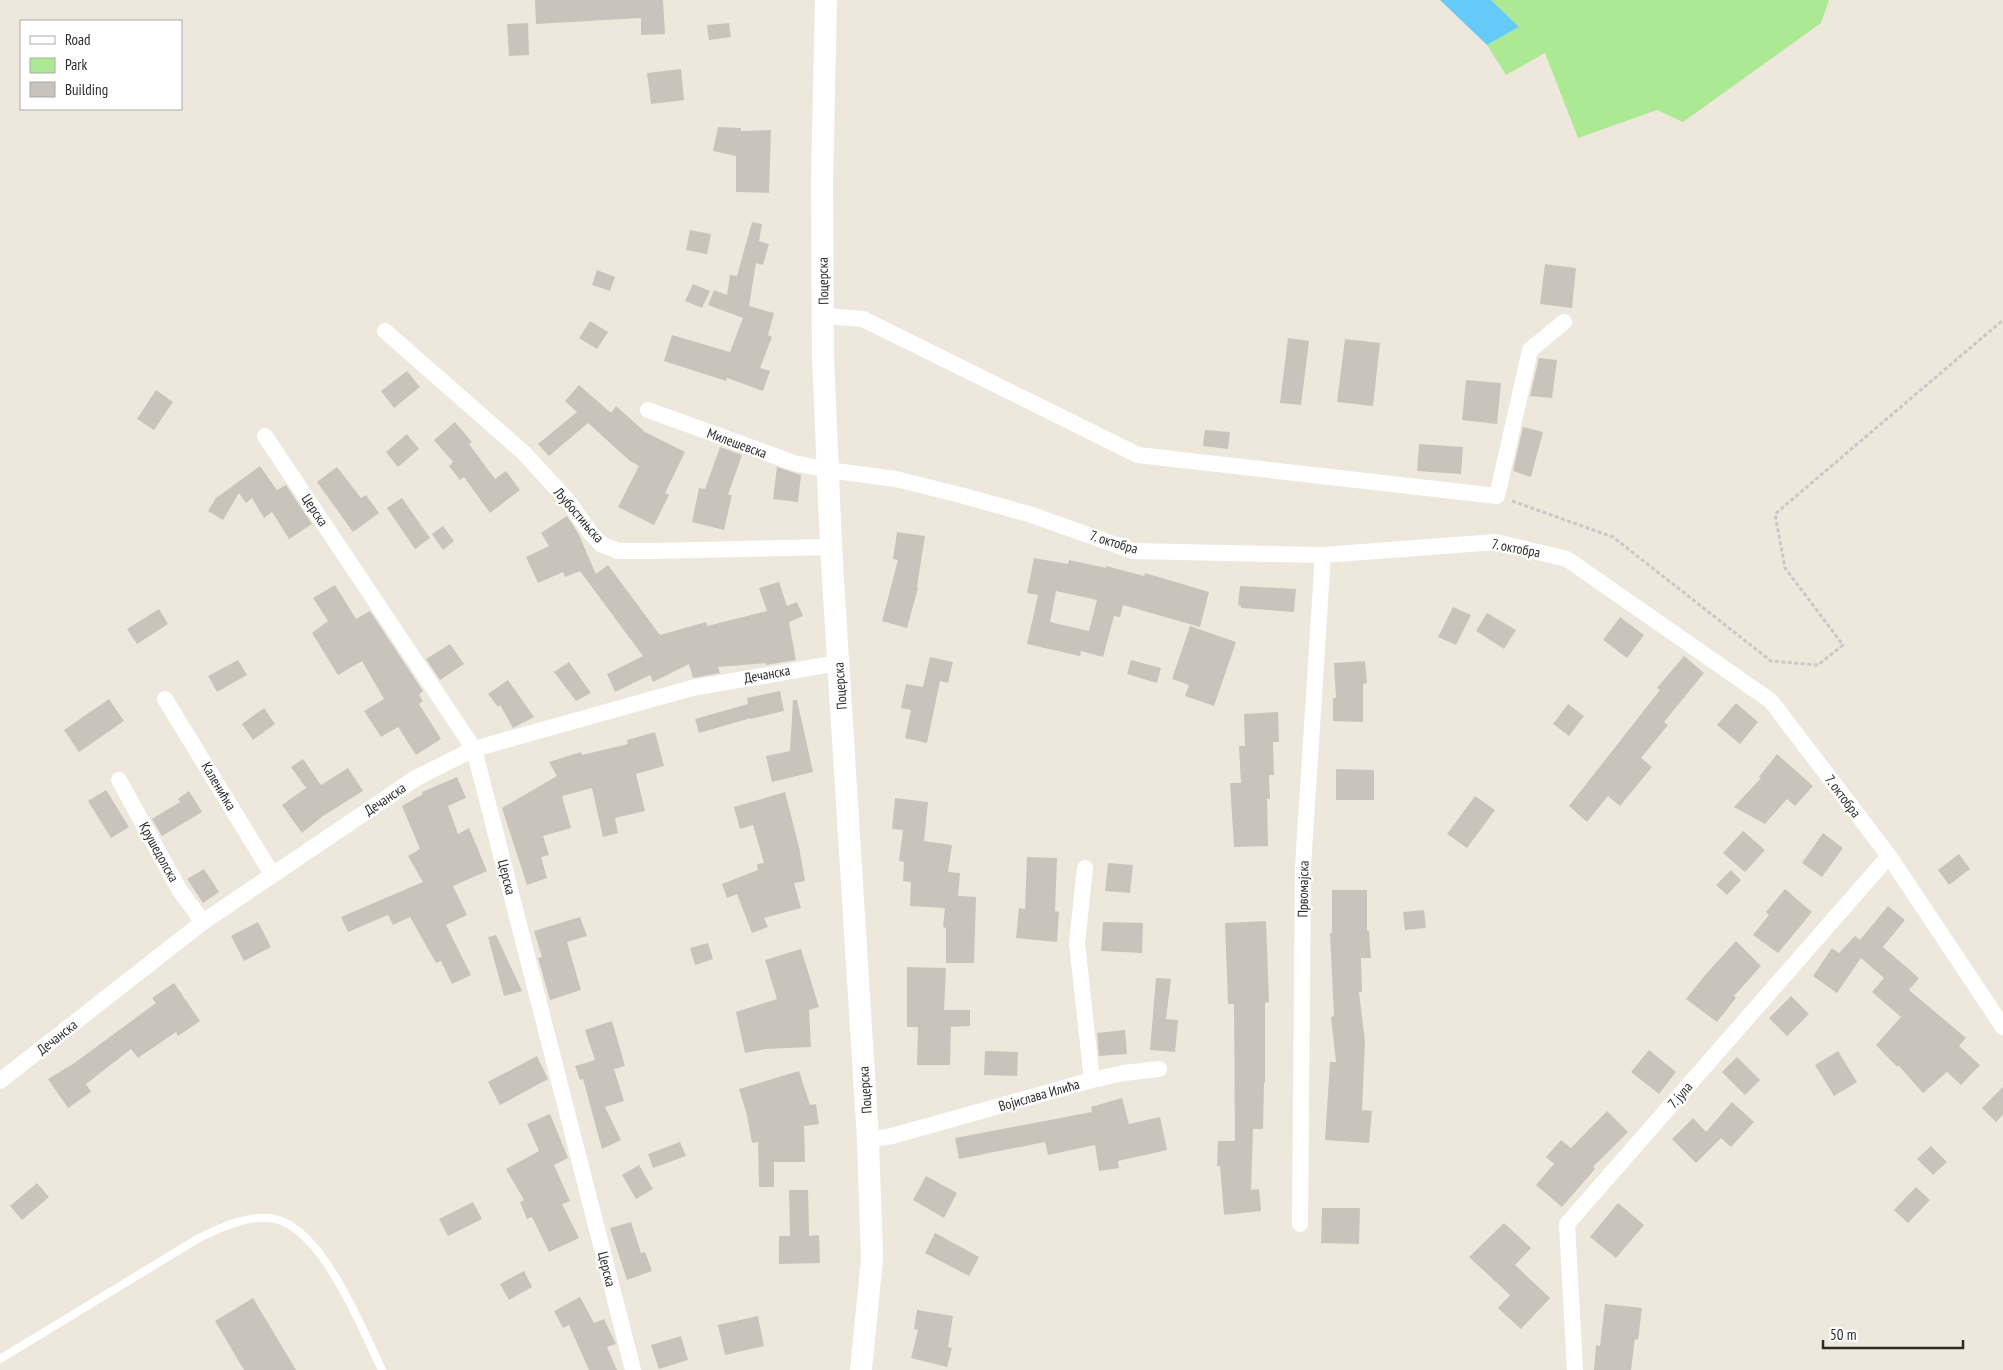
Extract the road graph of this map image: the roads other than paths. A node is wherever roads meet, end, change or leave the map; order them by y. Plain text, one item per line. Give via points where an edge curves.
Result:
1 (826, 0) edge
2 (824, 316) junction
3 (1564, 322) dead end
4 (386, 331) dead end
5 (648, 410) dead end
6 (265, 436) dead end
7 (828, 470) junction
8 (831, 547) junction
9 (1323, 555) junction
10 (838, 663) junction
11 (165, 699) dead end
12 (474, 749) junction
13 (119, 780) dead end
14 (1889, 856) junction
15 (1085, 868) dead end
16 (272, 874) junction
17 (203, 922) junction
18 (2003, 1027) edge
19 (1159, 1069) dead end
20 (1092, 1080) junction
21 (0, 1081) edge
22 (868, 1140) junction
23 (1300, 1224) dead end
24 (0, 1359) edge
25 (382, 1370) edge
26 (633, 1370) edge
27 (861, 1370) edge
28 (1575, 1370) edge

1 - 2 main road, Поцерска via 822,183
2 - 3 street via 863,319 1138,455 1497,496 1530,350
2 - 7 main road, Поцерска
4 - 8 street, Љубостињска via 524,453 568,500 601,544 618,551
5 - 7 street, Милешевска via 794,463
6 - 12 street, Церска
7 - 8 main road, Поцерска
7 - 9 street, 7. октобра via 896,479 964,496 1032,515 1133,551
8 - 10 main road, Поцерска
9 - 14 street, 7. октобра via 1496,542 1566,559 1771,701
9 - 23 street, Првомајска via 1303,866
10 - 12 street, Дечанска via 692,688
10 - 22 main road, Поцерска
11 - 16 street, Каленићка
12 - 16 street, Дечанска via 416,778
12 - 26 street, Церска
13 - 17 street, Крушедолска via 180,891
14 - 18 street, 7. октобра
14 - 28 street, 7. јула via 1567,1224
15 - 20 street, Војислава Илића via 1077,943
16 - 17 street, Дечанска
17 - 21 street, Дечанска
19 - 20 street
20 - 22 street, Војислава Илића
22 - 27 main road, Поцерска via 872,1259
24 - 25 lane via 199,1238 228,1225 271,1218 306,1237 323,1256

